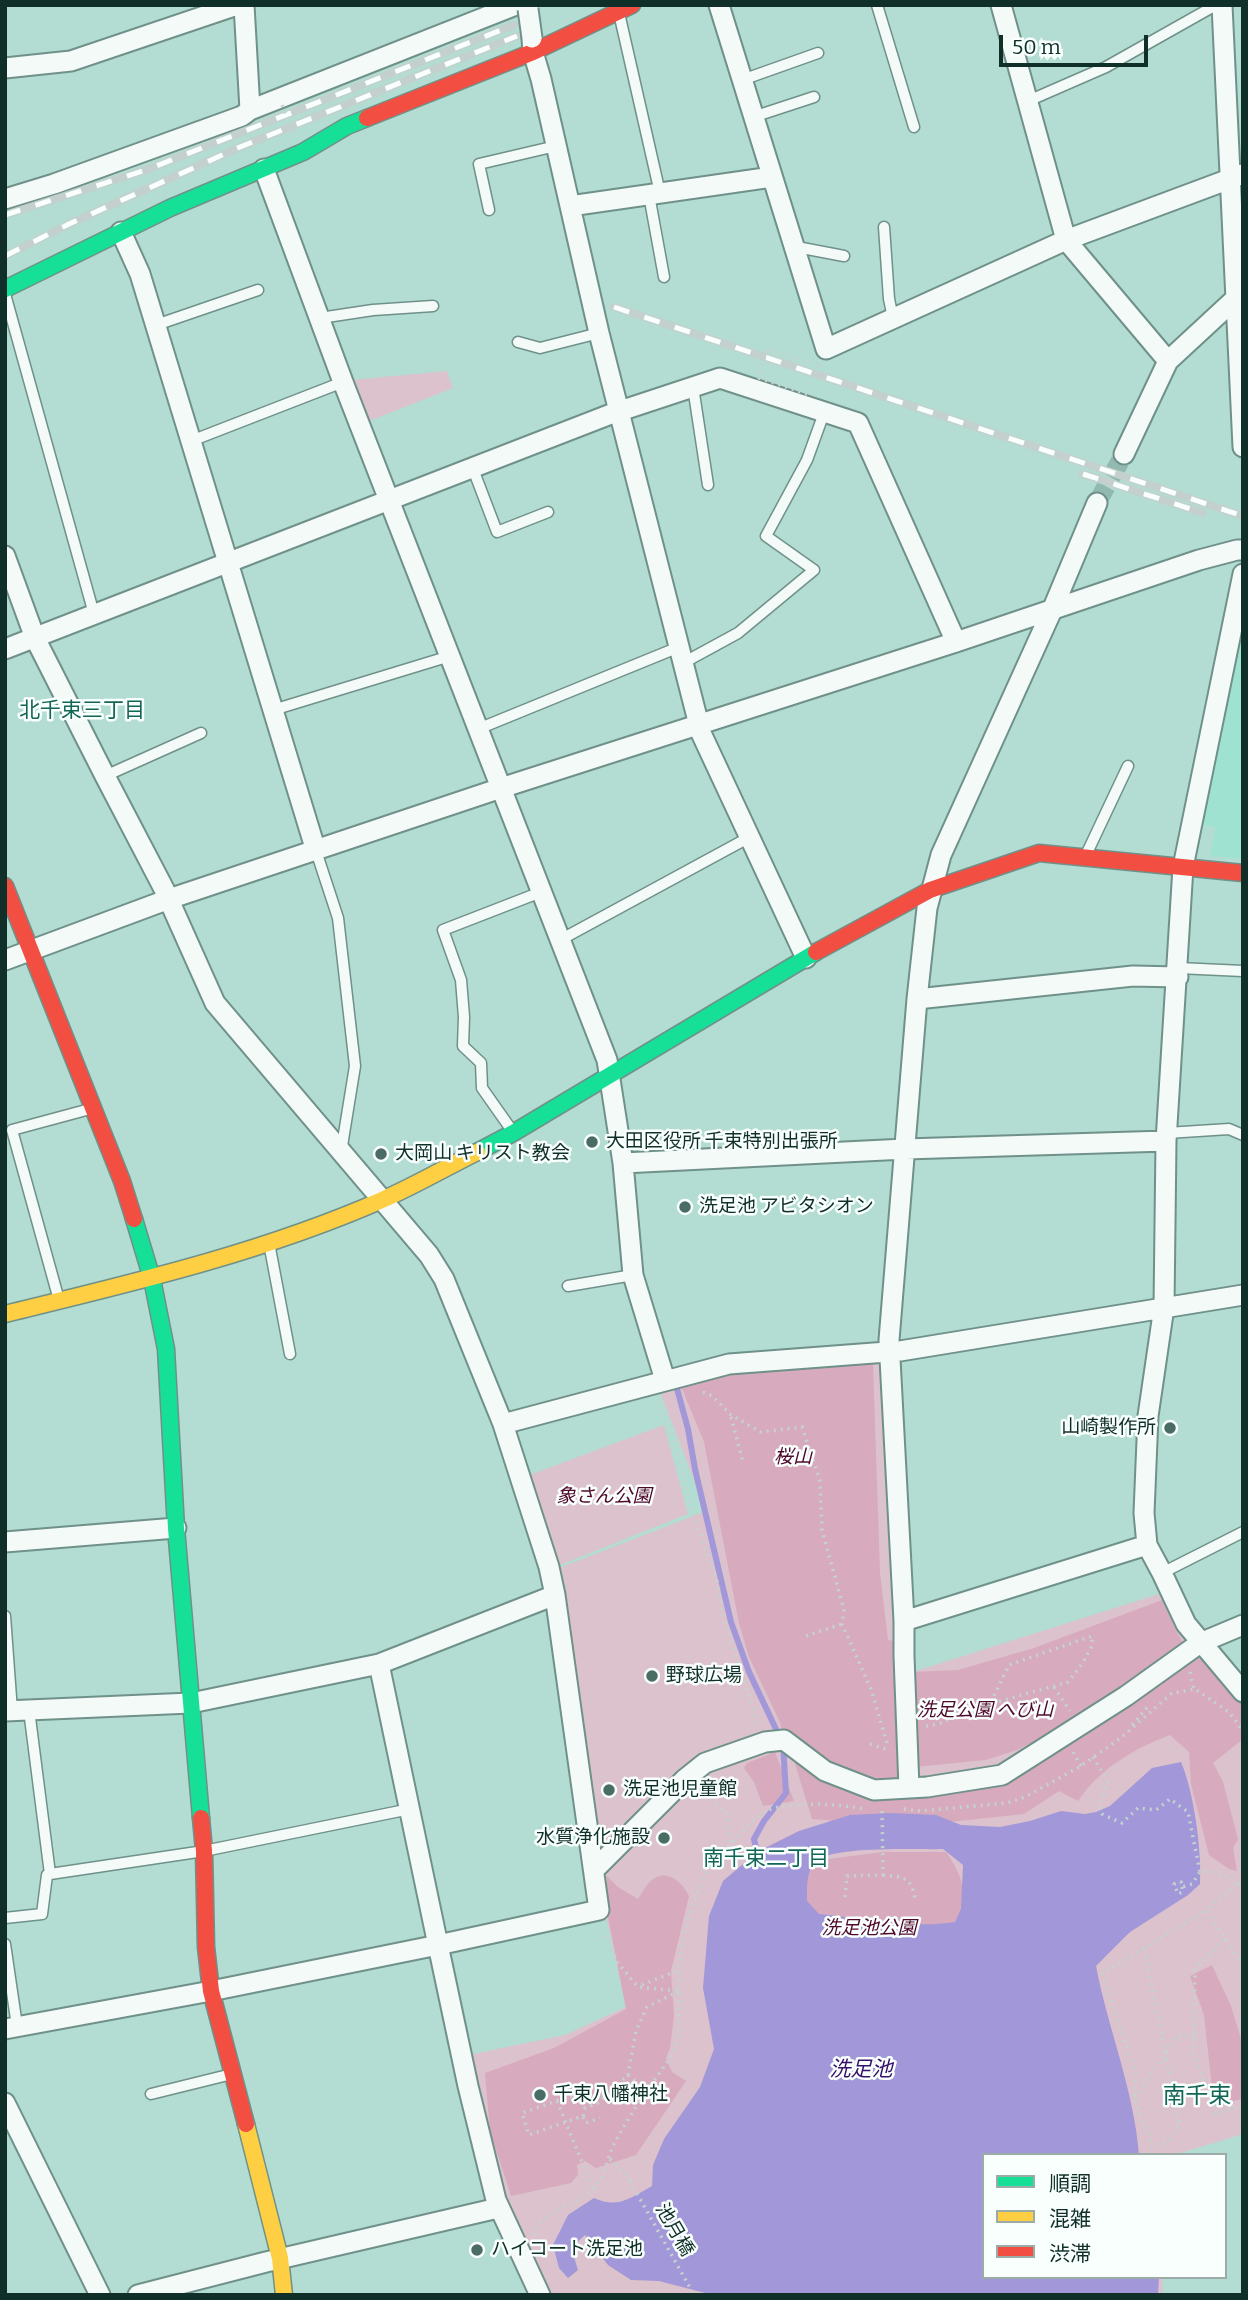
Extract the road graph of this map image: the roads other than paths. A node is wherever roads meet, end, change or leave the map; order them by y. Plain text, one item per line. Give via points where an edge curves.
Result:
1 (237, 5) edge
2 (244, 5) edge
3 (719, 5) edge
4 (877, 5) edge
5 (1001, 5) edge
6 (1216, 5) edge
7 (1222, 5) edge
8 (523, 6) edge
9 (625, 9) edge
10 (532, 45) junction
11 (818, 53) dead end
12 (5, 68) edge
13 (741, 80) junction
14 (814, 97) dead end
15 (1028, 101) junction
16 (250, 110) junction
17 (753, 117) junction
18 (914, 127) dead end
19 (556, 146) junction
20 (264, 169) junction
21 (772, 177) junction
22 (1236, 177) edge
23 (654, 194) junction
24 (5, 199) edge
25 (570, 206) junction
26 (489, 210) dead end
27 (884, 227) dead end
28 (121, 232) junction
29 (1066, 240) junction
30 (795, 251) junction
31 (844, 256) dead end
32 (664, 277) dead end
33 (258, 290) dead end
34 (5, 291) edge
35 (1236, 299) junction
36 (433, 306) dead end
37 (320, 318) junction
38 (893, 318) junction
39 (156, 325) junction
40 (599, 333) junction
41 (518, 342) dead end
42 (1168, 360) junction
43 (343, 382) junction
44 (693, 387) junction
45 (1242, 407) edge
46 (620, 412) junction
47 (824, 413) junction
48 (191, 441) junction
49 (1243, 447) edge
50 (1124, 454) tunnel mouth
51 (473, 469) junction
52 (708, 485) dead end
53 (390, 500) junction
54 (1097, 503) tunnel mouth
55 (548, 512) dead end
56 (1243, 550) edge
57 (5, 556) edge
58 (229, 562) junction
59 (1243, 574) edge
60 (1053, 608) junction
61 (94, 614) junction
62 (35, 638) junction
63 (956, 642) junction
64 (5, 649) edge
65 (681, 655) junction
66 (450, 656) junction
67 (273, 710) junction
68 (698, 724) junction
69 (478, 729) junction
70 (201, 733) dead end
71 (1128, 766) dead end
72 (105, 776) junction
73 (501, 788) junction
74 (748, 838) junction
75 (316, 851) junction
76 (1086, 856) junction
77 (1183, 867) junction
78 (1243, 873) edge
79 (5, 886) edge
80 (930, 890) junction
81 (541, 892) junction
82 (169, 899) junction
83 (560, 940) junction
84 (31, 951) junction
85 (806, 958) junction
86 (5, 960) edge
87 (1243, 971) edge
88 (1178, 972) junction
89 (917, 999) junction
90 (610, 1076) junction
91 (94, 1108) junction
92 (513, 1133) junction
93 (1243, 1135) edge
94 (1167, 1137) junction
95 (905, 1149) junction
96 (341, 1153) junction
97 (623, 1163) junction
98 (382, 1200) junction
99 (269, 1242) junction
100 (633, 1275) junction
101 (152, 1279) junction
102 (568, 1286) dead end
103 (1243, 1295) edge
104 (59, 1301) junction
105 (1164, 1307) junction
106 (5, 1314) edge
107 (890, 1352) junction
108 (290, 1354) dead end
109 (663, 1381) junction
110 (503, 1424) junction
111 (176, 1528) junction
112 (1243, 1532) edge
113 (5, 1542) edge
114 (1147, 1545) junction
115 (1162, 1573) junction
116 (555, 1595) junction
117 (5, 1616) edge
118 (904, 1621) junction
119 (1243, 1626) edge
120 (1200, 1643) junction
121 (379, 1664) junction
122 (1243, 1692) edge
123 (191, 1703) junction
124 (16, 1711) edge
125 (909, 1788) junction
126 (410, 1809) junction
127 (204, 1851) junction
128 (595, 1869) junction
129 (50, 1874) junction
130 (5, 1917) edge
131 (5, 1944) edge
132 (438, 1945) junction
133 (211, 1991) junction
134 (11, 2027) edge
135 (233, 2074) junction
136 (152, 2094) dead end
137 (5, 2104) edge
138 (498, 2208) junction
139 (280, 2258) junction
140 (100, 2295) edge
141 (138, 2295) edge
142 (284, 2295) edge
143 (540, 2295) edge

1 - 12 street via 71,61
2 - 16 street
3 - 13 street
4 - 18 lane
5 - 15 street
6 - 15 lane via 1106,67
7 - 22 street
8 - 10 street, bridge
8 - 16 street
9 - 10 street
9 - 23 lane
10 - 19 street
10 - 20 street via 347,126
11 - 13 lane
13 - 17 street
14 - 17 lane
15 - 29 street
16 - 24 street
17 - 21 street
19 - 25 street
19 - 26 lane via 479,164
20 - 28 street
20 - 37 street
21 - 23 street
21 - 30 street
22 - 29 street
22 - 35 street
23 - 25 street
23 - 32 lane
25 - 40 street
27 - 38 lane
28 - 34 street
28 - 39 street
29 - 38 street
29 - 42 street
30 - 31 lane via 802,248
30 - 38 street via 826,349
33 - 39 lane
34 - 61 lane
35 - 42 street
35 - 45 street
36 - 37 lane
37 - 43 street
39 - 48 street
40 - 41 lane via 540,348
40 - 46 street
42 - 50 street
43 - 48 lane
43 - 53 street
44 - 46 street
44 - 47 street via 720,378
44 - 52 lane
45 - 49 street
46 - 51 street
46 - 65 street
47 - 63 street via 858,423
47 - 65 lane via 807,460 766,536 814,570 738,633
48 - 58 street
51 - 53 street
51 - 55 lane via 497,532
53 - 58 street
53 - 66 street
54 - 60 street
56 - 60 street via 1199,559
57 - 62 street
58 - 61 street
58 - 67 street
59 - 77 street
60 - 63 street
60 - 80 street via 941,855
61 - 62 street
62 - 64 street
62 - 72 street
63 - 68 street
65 - 68 street
65 - 69 lane
66 - 67 lane
66 - 69 street
67 - 75 street
68 - 73 street
68 - 74 street
69 - 73 street
70 - 72 lane
71 - 76 lane
72 - 82 street
73 - 75 street
73 - 81 street
74 - 83 lane
74 - 85 street
75 - 82 street
75 - 96 lane via 338,918 355,1066
76 - 77 street
76 - 80 street via 1039,853
77 - 78 street
77 - 88 street
79 - 84 street
80 - 85 street
80 - 89 street
81 - 83 street
81 - 92 lane via 443,930 461,980 463,1046 481,1063 482,1088
82 - 84 street
82 - 96 street via 215,1003
83 - 90 street
84 - 86 street
84 - 91 street
85 - 90 street
87 - 88 lane
88 - 89 street
88 - 94 street
89 - 95 street
90 - 92 street
90 - 97 street
91 - 101 street
91 - 104 lane via 12,1130
92 - 98 street
93 - 94 lane via 1229,1129
94 - 95 street
94 - 105 street
95 - 97 street
95 - 107 street
96 - 98 street
97 - 100 street
98 - 99 street
98 - 110 street via 444,1279
99 - 101 street
99 - 108 lane
100 - 102 lane
100 - 109 street
101 - 104 street
101 - 111 street via 166,1349
103 - 105 street
104 - 106 street
105 - 107 street
105 - 114 street via 1148,1416
107 - 109 street via 729,1364
107 - 118 street
109 - 110 street
110 - 116 street
111 - 113 street
111 - 123 street
112 - 115 lane
114 - 115 street
114 - 118 street
115 - 120 street
116 - 121 street
116 - 128 street
117 - 124 lane
118 - 125 street via 907,1730 898,1752
119 - 120 street
120 - 122 street
120 - 125 street via 1002,1774
121 - 123 street
121 - 126 street
123 - 124 street
123 - 127 street
124 - 129 lane
125 - 128 street via 874,1790 825,1771 774,1741 705,1763
126 - 127 lane
126 - 132 street
127 - 129 lane
127 - 133 street
128 - 132 street via 599,1910
129 - 130 lane via 42,1914
131 - 134 lane
132 - 133 street
132 - 138 street
133 - 134 street
133 - 135 street
135 - 136 lane
135 - 139 street
137 - 140 street
138 - 139 street
138 - 143 street
139 - 141 street
139 - 142 street

